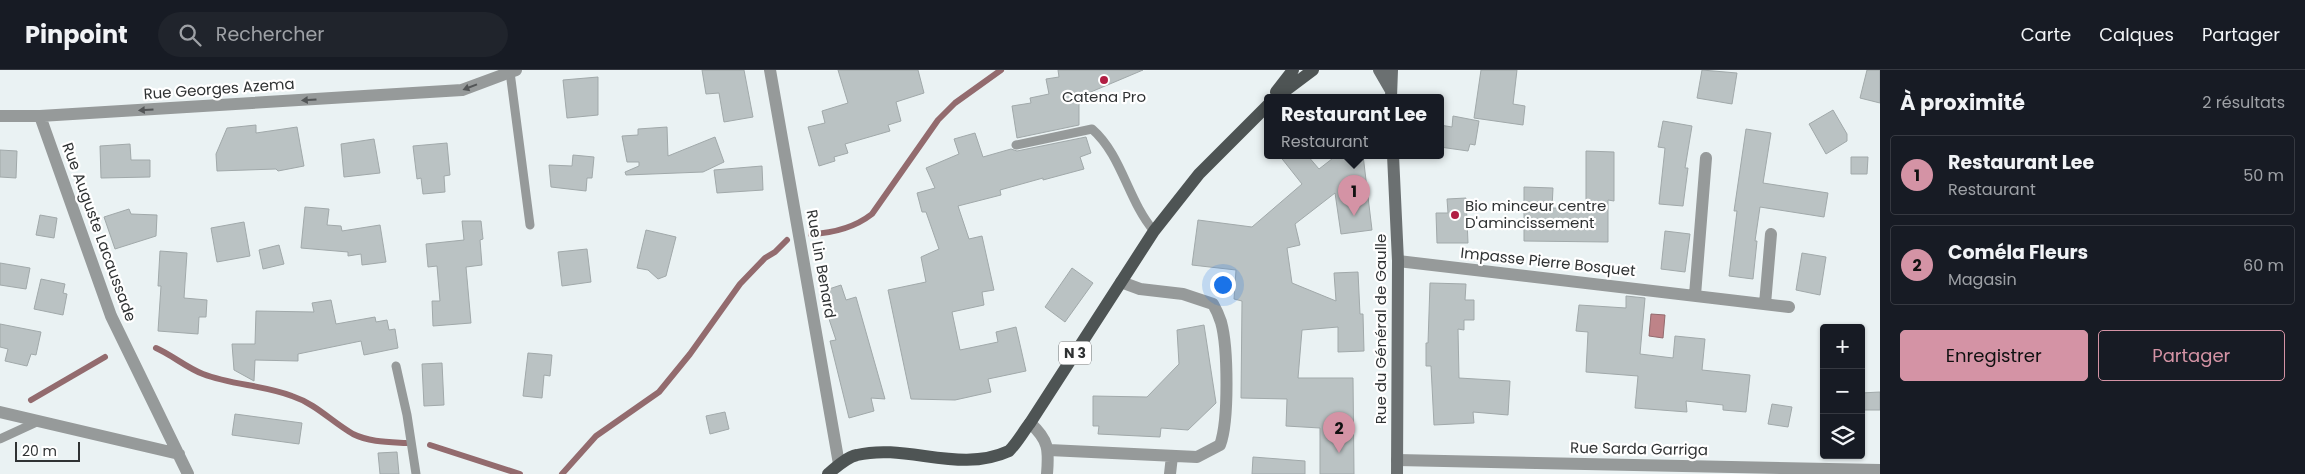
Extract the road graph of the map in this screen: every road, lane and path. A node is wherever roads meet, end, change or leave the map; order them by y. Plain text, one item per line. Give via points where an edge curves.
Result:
1 (770, 70) edge
2 (1293, 70) edge
3 (1313, 70) edge
4 (1379, 70) edge
5 (1392, 70) edge
6 (513, 71) edge
7 (1275, 94) edge
8 (1281, 94) edge
9 (1391, 94) edge
10 (1264, 107) edge
11 (0, 116) edge
12 (40, 116) junction
13 (1016, 145) dead end
14 (1706, 158) dead end
15 (1393, 159) edge
16 (530, 225) dead end
17 (1154, 231) junction
18 (1771, 234) dead end
19 (1398, 261) junction
20 (1121, 282) junction
21 (1695, 295) junction
22 (1765, 304) junction
23 (1789, 307) dead end
24 (396, 366) dead end
25 (0, 412) edge
26 (39, 421) junction
27 (1030, 423) junction
28 (0, 439) edge
29 (1049, 450) junction
30 (179, 454) junction
31 (1172, 456) junction
32 (1397, 460) junction
33 (839, 464) junction
34 (1880, 470) edge
35 (188, 474) edge
36 (416, 474) edge
37 (828, 474) edge
38 (1048, 474) edge
39 (1170, 474) edge
40 (1397, 474) edge

1 - 33 street, Rue Lin Benard
2 - 7 main road, N 3
3 - 8 main road
4 - 9 main road
5 - 9 main road
6 -> 12 street, Rue Georges Azema via 462,90
6 - 16 lane
10 - 17 main road, N 3 via 1199,174
11 - 12 street
12 - 30 street, Rue Auguste Lacaussade via 111,316
13 - 17 lane via 1092,129 1103,139 1142,218
14 - 21 street
15 - 19 main road, Rue du Général de Gaulle
17 - 20 main road, N 3
18 - 22 street
19 - 21 street, Impasse Pierre Bosquet
19 - 32 main road, Rue du Général de Gaulle
20 - 27 main road, N 3
20 - 31 street via 1140,289 1183,294 1214,304 1221,322 1226,393 1224,434 1220,445 1197,457
21 - 22 street, Impasse Pierre Bosquet
22 - 23 street, Impasse Pierre Bosquet
24 - 36 lane
25 - 26 street
26 - 28 lane
26 - 30 street
27 - 29 street via 1040,432
27 - 33 main road, N 3 via 1008,451 974,468 954,470 870,453 855,455
29 - 31 street
29 - 38 street
30 - 35 street, Rue Auguste Lacaussade
31 - 39 street
32 - 34 street, Rue Sarda Garriga
32 - 40 main road, Rue du Général de Gaulle
33 - 37 main road, N 3

